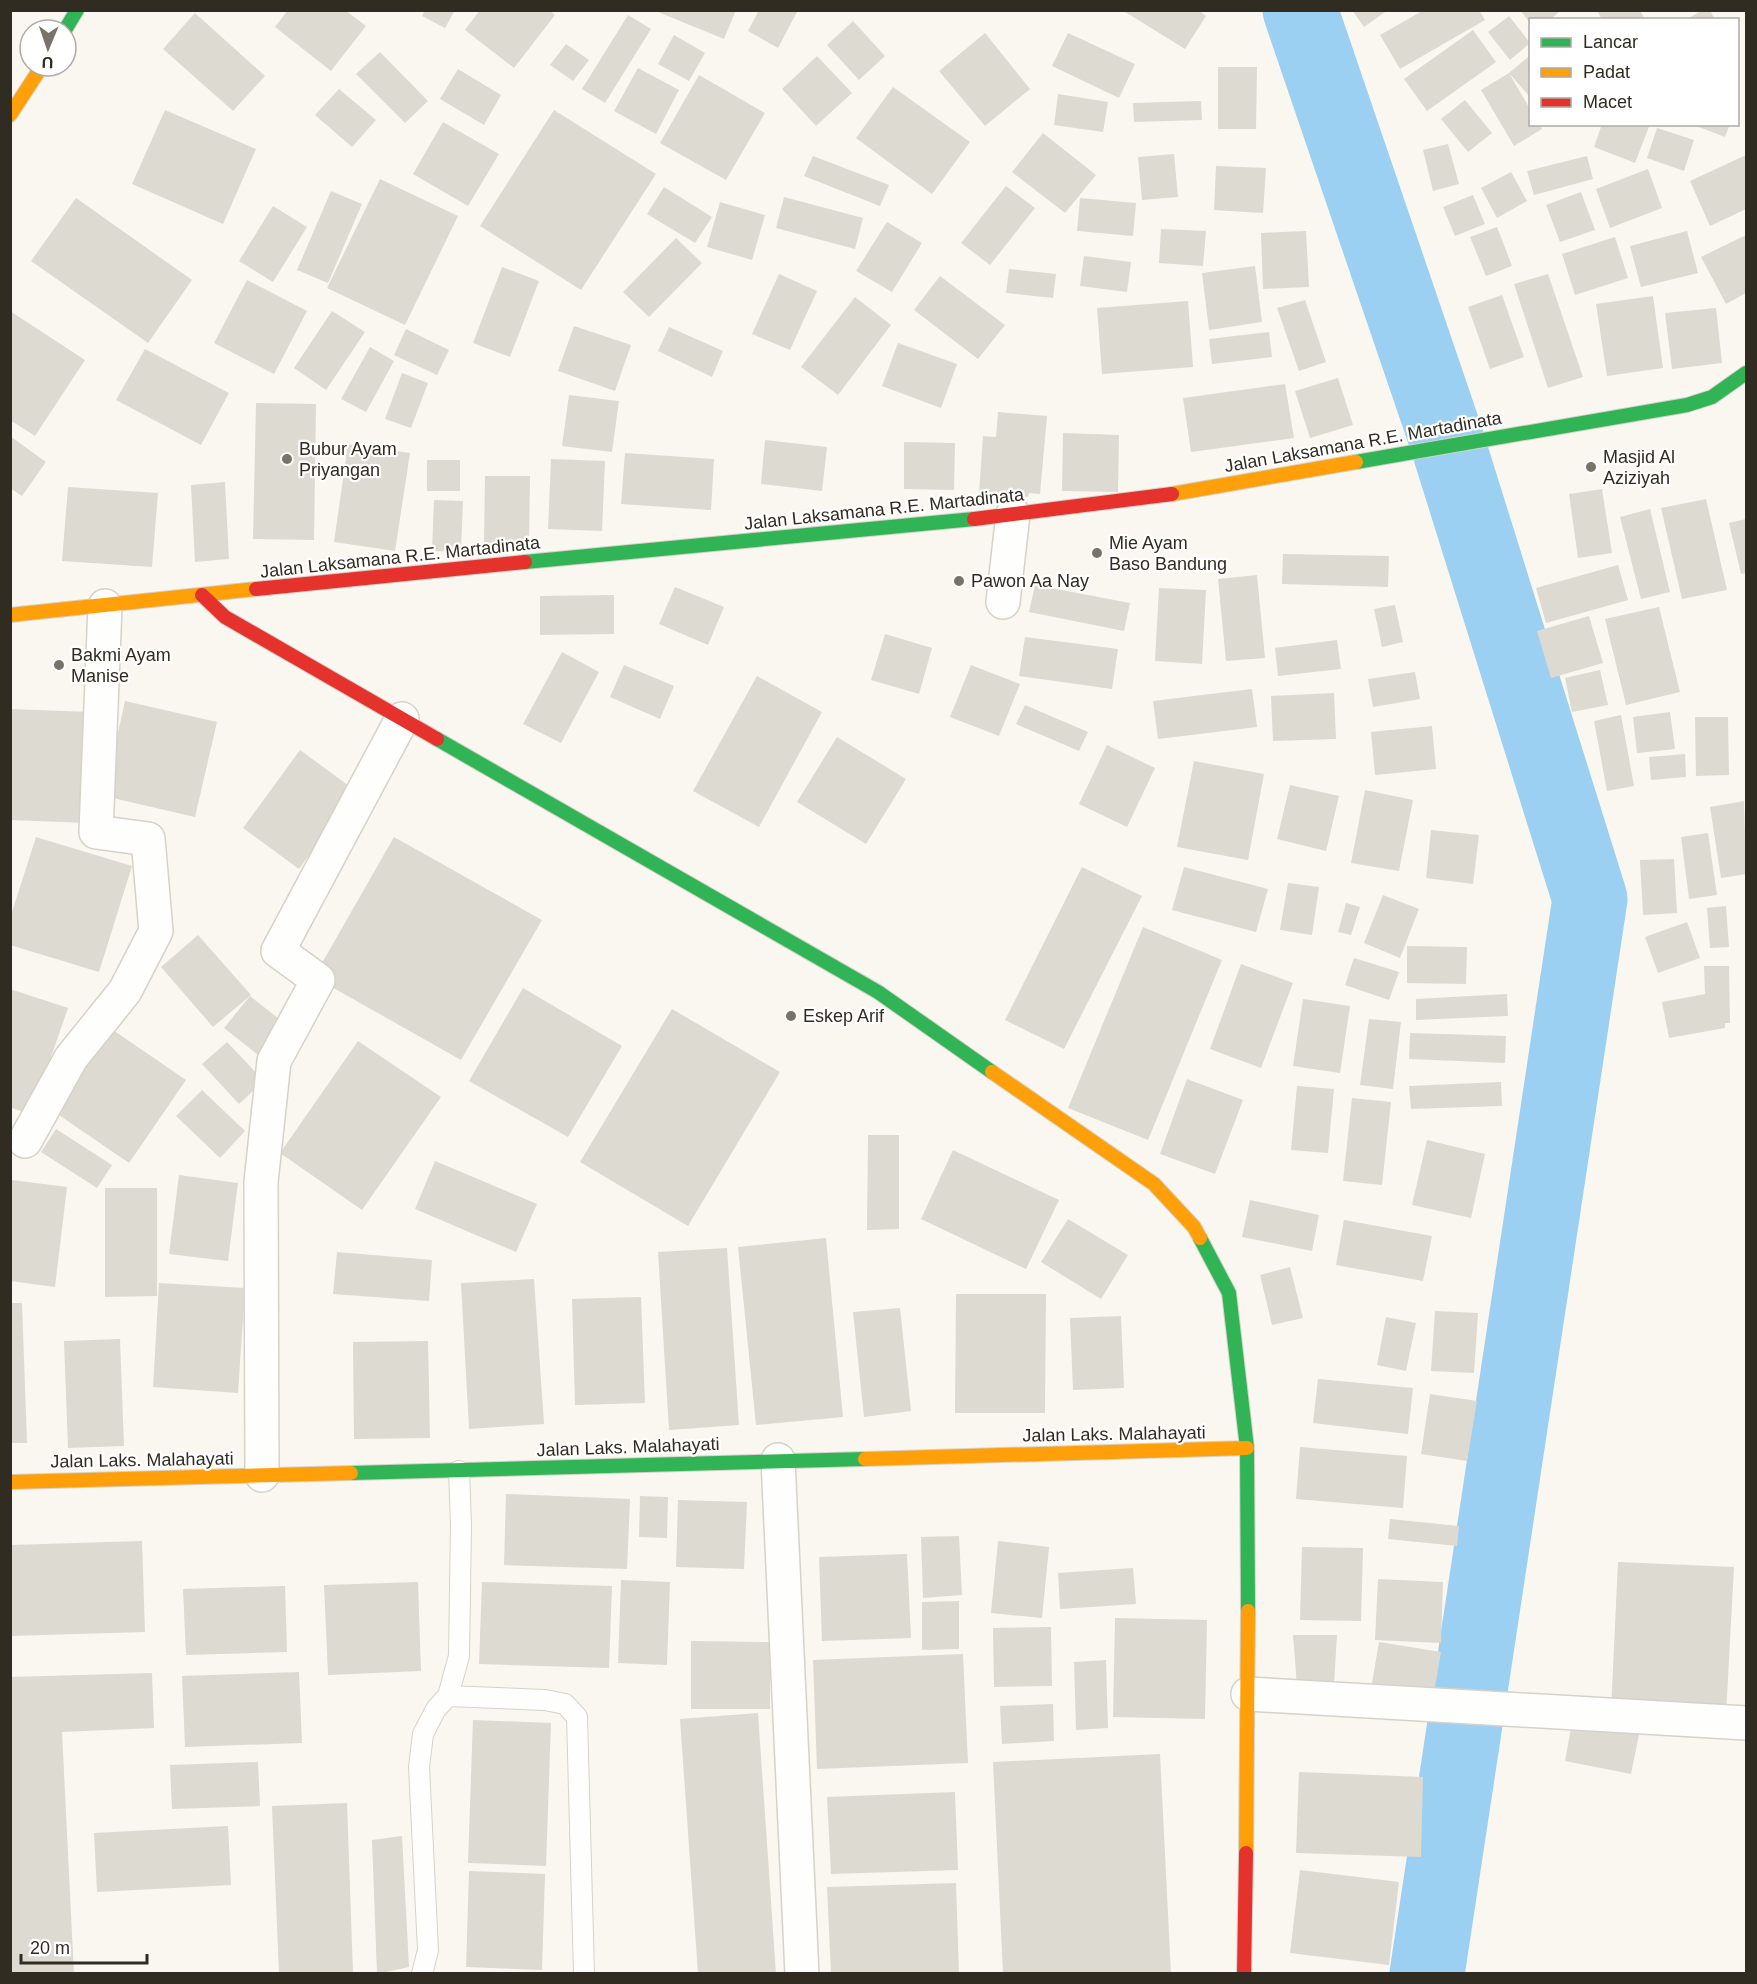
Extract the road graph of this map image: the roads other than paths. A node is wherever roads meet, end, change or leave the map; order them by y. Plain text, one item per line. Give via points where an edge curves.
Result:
1 (34, 78) edge
2 (10, 115) edge
3 (1746, 374) edge
4 (1013, 514) junction
5 (202, 595) junction
6 (1003, 602) dead end
7 (105, 606) junction
8 (10, 615) edge
9 (402, 719) junction
10 (25, 1141) dead end
11 (1247, 1448) junction
12 (778, 1460) junction
13 (459, 1471) junction
14 (262, 1475) junction
15 (10, 1482) edge
16 (1248, 1694) junction
17 (448, 1696) junction
18 (1746, 1723) edge
19 (423, 1974) edge
20 (584, 1974) edge
21 (802, 1974) edge
22 (1244, 1974) edge

1 - 2 street
3 - 4 street, Jalan Laksamana R.E. Martadinata via 1712,397 1687,405 1148,498
4 - 5 street, Jalan Laksamana R.E. Martadinata
4 - 6 street
5 - 7 street, Jalan Laksamana R.E. Martadinata
5 - 9 street via 225,617
7 - 8 street, Jalan Laksamana R.E. Martadinata
7 - 10 street via 96,832 148,839 156,931 125,991 70,1058
9 - 11 street via 879,992 1155,1184 1194,1227 1229,1293
9 - 14 street via 278,951 318,980 274,1061 261,1182
11 - 12 street, Jalan Laks. Malahayati
11 - 16 street
12 - 13 street, Jalan Laks. Malahayati
12 - 21 street
13 - 14 street, Jalan Laks. Malahayati
13 - 17 lane via 459,1656
14 - 15 street, Jalan Laks. Malahayati
16 - 18 street
16 - 22 street
17 - 19 lane via 423,1734 419,1767 428,1950
17 - 20 lane via 545,1700 565,1704 578,1717

